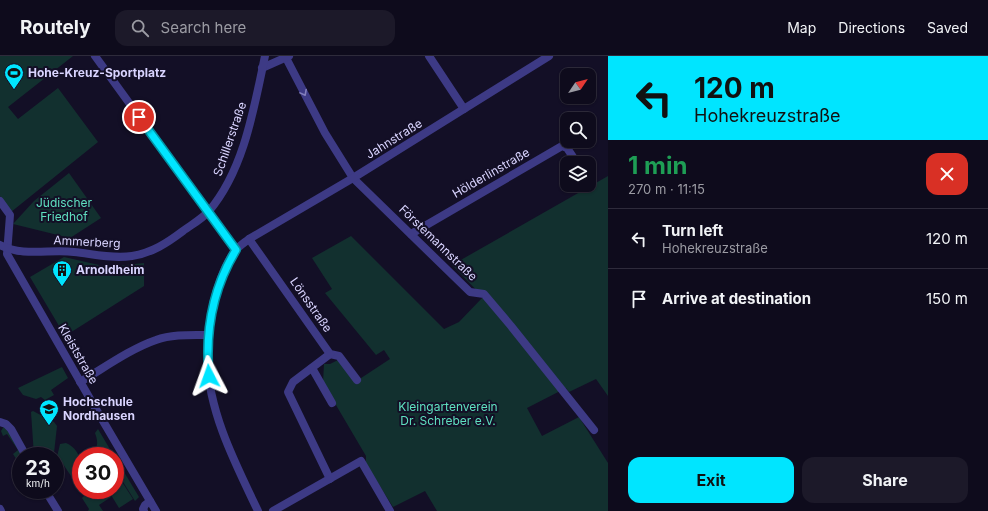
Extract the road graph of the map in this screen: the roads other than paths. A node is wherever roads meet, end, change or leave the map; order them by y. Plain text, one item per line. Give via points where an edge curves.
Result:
1 (95, 56) edge
2 (265, 56) edge
3 (429, 56) edge
4 (549, 56) edge
5 (286, 57) edge
6 (538, 59) edge
7 (262, 68) junction
8 (464, 109) junction
9 (572, 156) edge
10 (353, 178) junction
11 (0, 201) edge
12 (208, 212) junction
13 (411, 234) junction
14 (249, 239) junction
15 (0, 245) edge
16 (8, 249) junction
17 (236, 250) junction
18 (208, 335) junction
19 (330, 354) junction
20 (312, 368) junction
21 (357, 380) dead end
22 (80, 382) junction
23 (332, 403) dead end
24 (0, 422) edge
25 (594, 430) dead end
26 (21, 447) edge
27 (330, 478) junction
28 (51, 499) edge
29 (150, 501) junction
30 (58, 511) edge
31 (144, 511) edge
32 (156, 511) edge
33 (258, 511) edge
34 (273, 511) edge
35 (390, 511) edge

1 - 12 street
2 - 7 street, Schillerstraße
3 - 8 street
4 - 6 street, Jahnstraße
5 - 7 street
5 -> 10 street, Förstemannstraße via 325,133
6 - 8 street, Jahnstraße
7 - 12 street, Schillerstraße via 252,119 235,167
8 - 10 street, Jahnstraße
9 - 13 street, Hölderlinstraße via 567,148 562,146
10 - 13 street, Förstemannstraße
10 - 14 street, Jahnstraße
11 - 16 street via 10,215
12 - 16 street, Ammerberg via 160,247 130,256
12 - 17 street
13 - 25 street, Förstemannstraße via 470,292 484,294
14 - 17 street, Jahnstraße
14 - 19 street, Lönsstraße
15 - 16 street, Ammerberg
16 - 22 street, Kleiststraße via 8,254
17 - 18 street via 214,298
18 - 22 street via 175,336 156,340
18 - 33 street via 209,376 221,428 231,456
19 - 20 street
19 - 21 street, Lönsstraße via 339,356
20 - 23 street
20 - 27 street via 293,382 288,392
22 - 29 street, Kleiststraße
24 - 26 street via 11,429
27 - 34 street
27 - 35 street via 360,461
28 - 30 street
29 - 31 street via 144,505
29 - 32 street, Kleiststraße

